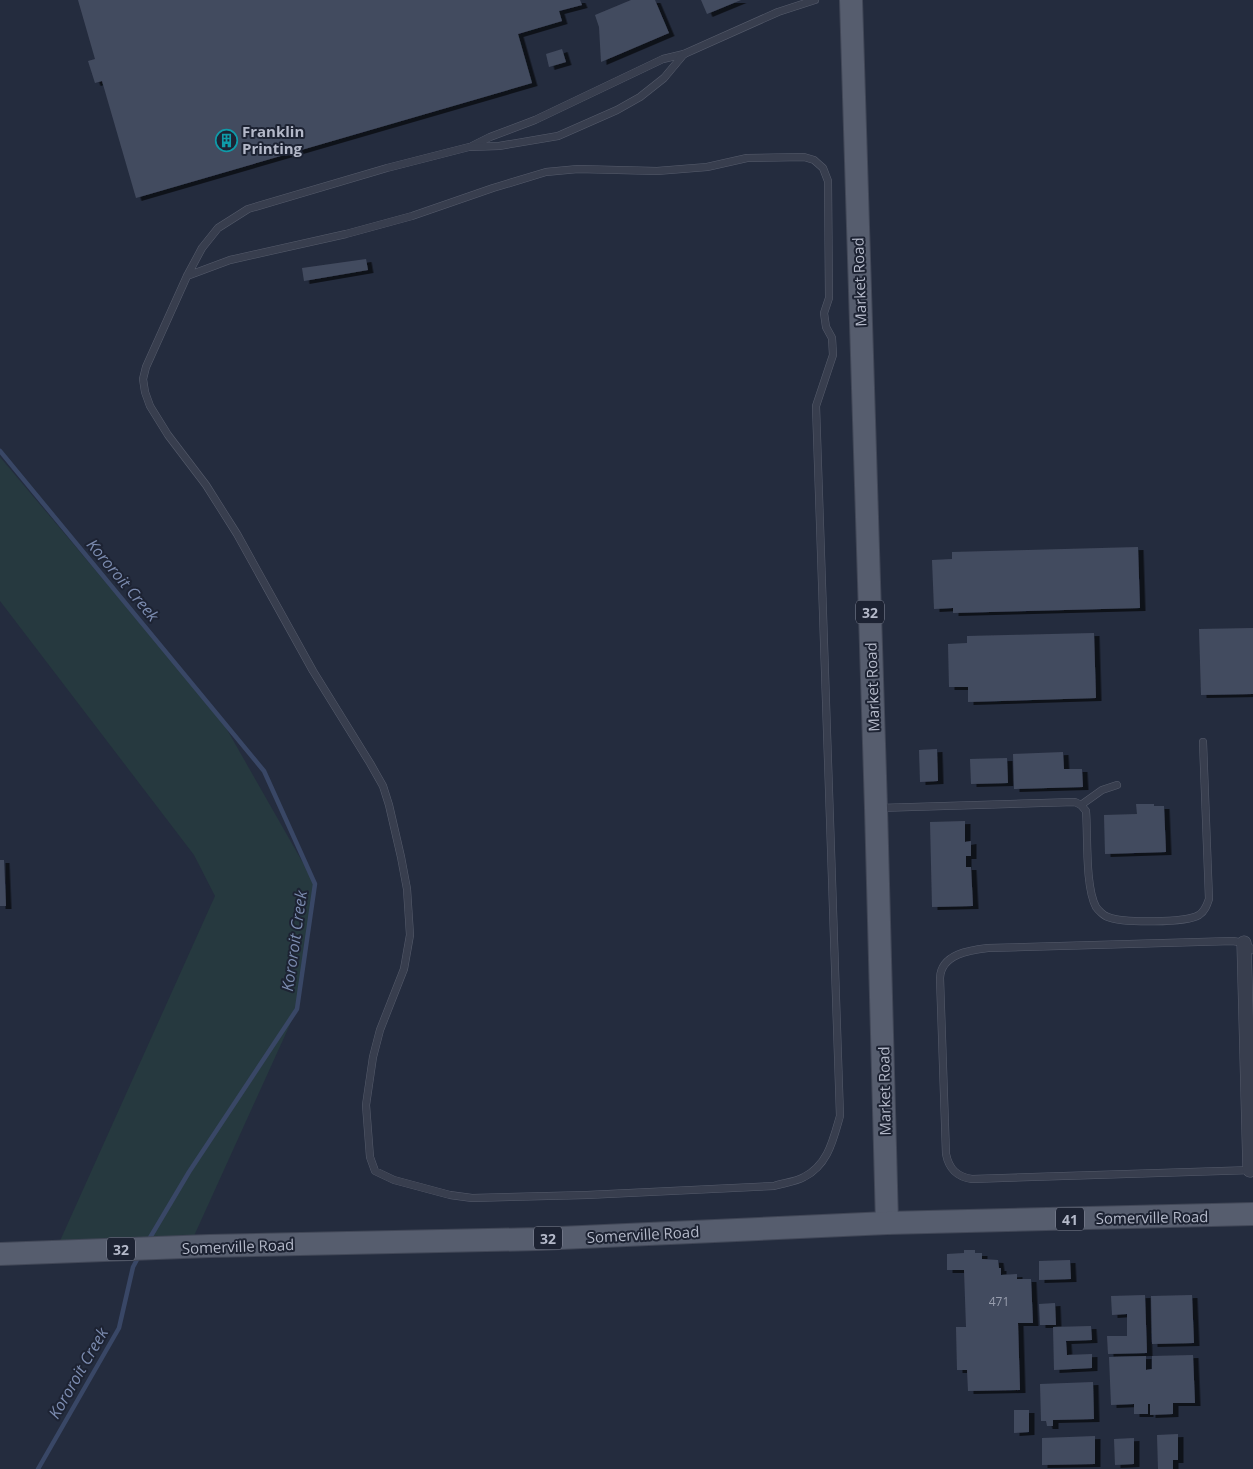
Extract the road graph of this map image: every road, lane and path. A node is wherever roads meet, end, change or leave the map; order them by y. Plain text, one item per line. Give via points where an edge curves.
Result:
1 (815, 0) edge
2 (850, 0) edge
3 (684, 54) junction
4 (469, 147) junction
5 (187, 276) junction
6 (1203, 742) dead end
7 (1117, 785) dead end
8 (1081, 805) junction
9 (876, 808) junction
10 (1248, 946) edge
11 (1250, 1062) edge
12 (1251, 1170) edge
13 (1253, 1214) edge
14 (887, 1223) junction
15 (32, 1252) junction
16 (0, 1254) edge
17 (0, 1260) edge

1 - 3 lane via 778,12
2 - 9 main road, Market Road / 32
3 - 4 lane via 663,59 562,108
3 - 4 lane via 664,78 640,97 558,136 499,146
4 - 5 lane via 248,209 218,228 202,248
5 - 5 lane via 146,367 143,379 150,406 237,534 313,671 370,762 382,786 401,857 410,935 404,969 373,1057 366,1105 370,1156 375,1171 394,1180 472,1198 774,1186 802,1178 818,1168 831,1146 840,1116 816,406 833,355 832,338 824,313 828,298 828,181 823,168 804,157 747,158 707,168 657,171 578,169 546,172 412,216 230,260
6 - 8 lane via 1209,899 1200,915 1182,920 1127,921 1106,917 1097,907 1091,890 1086,811
7 - 8 lane via 1102,790
8 - 9 lane via 1062,802
9 - 14 main road, Market Road / 32
10 - 11 street
10 - 12 lane via 1233,941 988,948 951,958 941,972 946,1154 950,1167 962,1178
11 - 12 street
13 - 14 main road, Somerville Road / 41
14 - 15 main road, Somerville Road / 32 via 538,1239
15 - 16 main road, Somerville Road / 32
15 - 17 main road, Somerville Road / 32

